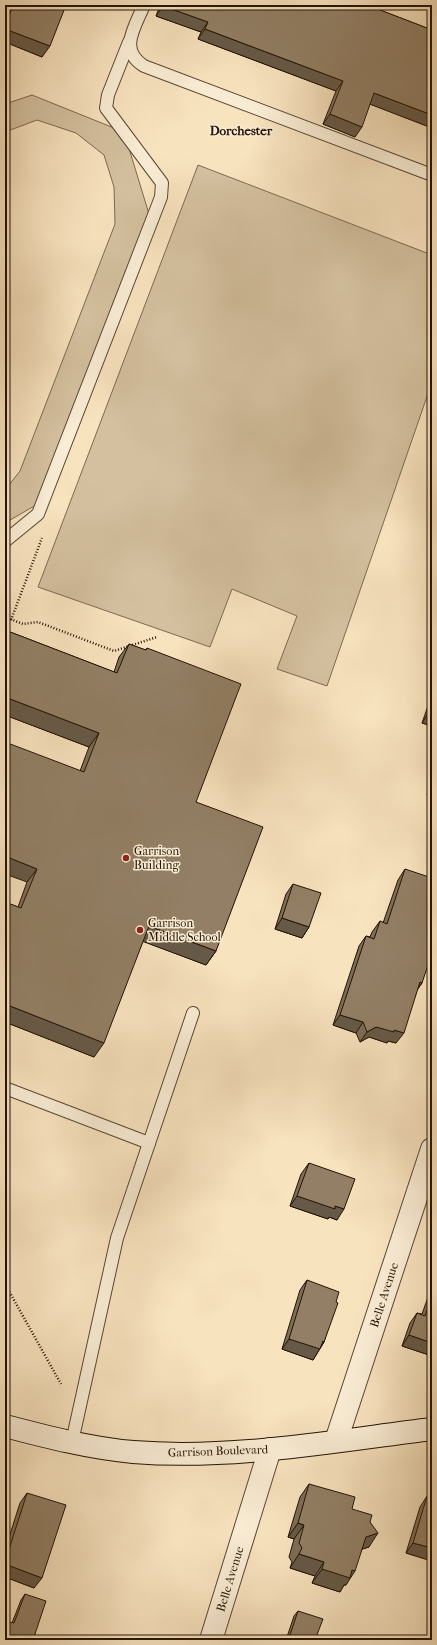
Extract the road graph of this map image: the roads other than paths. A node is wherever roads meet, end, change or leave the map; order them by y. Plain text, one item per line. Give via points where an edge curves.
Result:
1 (144, 5) edge
2 (129, 42) junction
3 (432, 175) edge
4 (5, 541) edge
5 (193, 1013) dead end
6 (5, 1088) edge
7 (149, 1143) junction
8 (432, 1149) edge
9 (5, 1426) edge
10 (432, 1429) edge
11 (336, 1441) junction
12 (72, 1442) junction
13 (270, 1449) junction
14 (211, 1640) edge

1 - 2 lane
2 - 3 lane via 135,61 144,66
2 - 4 lane via 108,94 106,108 162,183 161,197 38,514
5 - 7 lane
6 - 7 lane
7 - 12 lane via 116,1238
8 - 11 street, Belle Avenue
9 - 12 street, Garrison Boulevard
10 - 11 street, Garrison Boulevard
11 - 13 street, Garrison Boulevard
12 - 13 street, Garrison Boulevard via 133,1452 187,1454
13 - 14 street, Belle Avenue

